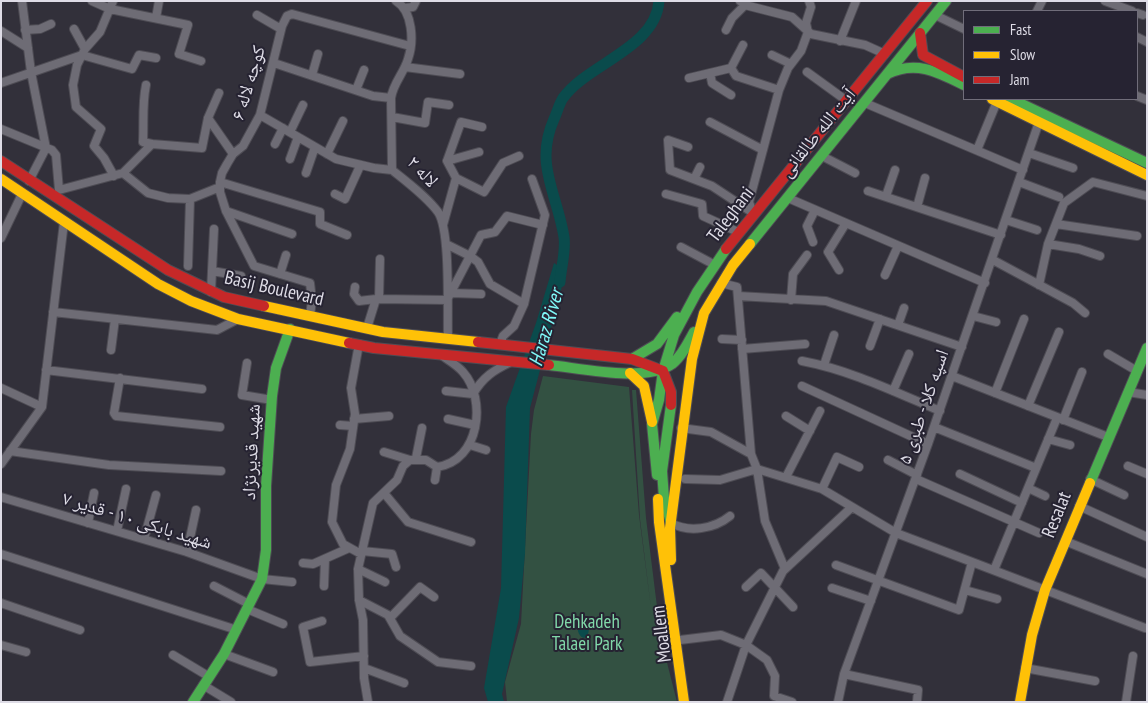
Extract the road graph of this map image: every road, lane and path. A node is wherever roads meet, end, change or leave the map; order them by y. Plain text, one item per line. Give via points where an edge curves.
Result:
1 (22, 1) edge
2 (92, 1) edge
3 (159, 1) edge
4 (396, 1) edge
5 (416, 1) edge
6 (856, 1) edge
7 (928, 1) edge
8 (946, 1) edge
9 (1104, 1) edge
10 (811, 2) edge
11 (742, 3) edge
12 (112, 5) edge
13 (757, 5) edge
14 (404, 8) junction
15 (1129, 10) edge
16 (257, 15) dead end
17 (936, 15) junction
18 (156, 18) junction
19 (50, 24) dead end
20 (963, 28) edge
21 (74, 29) dead end
22 (281, 29) junction
23 (26, 30) junction
24 (726, 30) dead end
25 (1, 31) edge
26 (808, 32) junction
27 (920, 33) junction
28 (840, 41) junction
29 (744, 45) dead end
30 (410, 46) junction
31 (28, 48) junction
32 (84, 52) junction
33 (318, 54) dead end
34 (885, 54) junction
35 (772, 55) dead end
36 (156, 58) dead end
37 (200, 61) dead end
38 (274, 63) junction
39 (791, 64) junction
40 (932, 65) junction
41 (405, 67) junction
42 (731, 68) junction
43 (364, 70) dead end
44 (31, 72) junction
45 (806, 72) dead end
46 (710, 73) junction
47 (460, 74) dead end
48 (887, 74) junction
49 (312, 75) junction
50 (963, 77) edge
51 (690, 78) dead end
52 (1, 83) edge
53 (963, 84) edge
54 (146, 85) dead end
55 (356, 90) junction
56 (779, 90) junction
57 (218, 93) dead end
58 (731, 96) dead end
59 (391, 98) junction
60 (996, 100) edge
61 (1013, 100) edge
62 (847, 101) junction
63 (865, 103) junction
64 (303, 105) dead end
65 (449, 105) dead end
66 (260, 115) junction
67 (392, 117) junction
68 (208, 118) junction
69 (343, 121) dead end
70 (710, 122) dead end
71 (1039, 122) junction
72 (482, 127) dead end
73 (1, 129) edge
74 (287, 130) junction
75 (298, 137) junction
76 (152, 144) junction
77 (275, 144) dead end
78 (316, 147) junction
79 (688, 147) dead end
80 (46, 148) junction
81 (763, 150) junction
82 (977, 150) junction
83 (479, 152) dead end
84 (1029, 153) junction
85 (233, 154) junction
86 (328, 154) junction
87 (519, 156) dead end
88 (822, 156) junction
89 (290, 159) dead end
90 (1, 161) edge
91 (447, 161) junction
92 (1144, 162) edge
93 (360, 166) junction
94 (700, 167) dead end
95 (1073, 168) dead end
96 (392, 170) junction
97 (894, 170) dead end
98 (1023, 170) junction
99 (123, 173) junction
100 (306, 173) dead end
101 (855, 173) dead end
102 (1147, 175) edge
103 (114, 176) junction
104 (456, 178) junction
105 (925, 178) dead end
106 (1, 179) edge
107 (532, 179) dead end
108 (694, 179) junction
109 (30, 181) junction
110 (1019, 182) junction
111 (220, 184) junction
112 (868, 191) dead end
113 (22, 194) junction
114 (335, 194) dead end
115 (666, 194) dead end
116 (886, 196) junction
117 (1147, 196) edge
118 (1059, 197) dead end
119 (788, 198) junction
120 (190, 199) junction
121 (917, 207) junction
122 (815, 210) junction
123 (226, 211) junction
124 (753, 213) junction
125 (1006, 220) junction
126 (64, 222) junction
127 (846, 223) junction
128 (1056, 224) junction
129 (443, 225) junction
130 (543, 225) junction
131 (214, 229) dead end
132 (1037, 230) dead end
133 (738, 232) junction
134 (292, 234) dead end
135 (347, 235) dead end
136 (1001, 235) junction
137 (2, 236) edge
138 (1137, 236) dead end
139 (813, 242) dead end
140 (446, 244) junction
141 (1048, 244) junction
142 (898, 246) junction
143 (681, 247) dead end
144 (286, 255) dead end
145 (807, 255) dead end
146 (470, 256) junction
147 (1100, 256) dead end
148 (380, 259) dead end
149 (992, 260) junction
150 (716, 265) junction
151 (188, 266) dead end
152 (166, 269) junction
153 (839, 270) dead end
154 (212, 271) junction
155 (280, 274) junction
156 (885, 275) dead end
157 (241, 276) dead end
158 (721, 283) junction
159 (985, 283) junction
160 (158, 284) junction
161 (1039, 285) junction
162 (356, 287) dead end
163 (211, 292) junction
164 (697, 292) junction
165 (481, 294) dead end
166 (738, 296) junction
167 (449, 297) junction
168 (377, 299) junction
169 (791, 300) junction
170 (524, 304) junction
171 (904, 308) dead end
172 (53, 312) junction
173 (704, 313) junction
174 (1086, 313) dead end
175 (310, 316) junction
176 (973, 316) junction
177 (880, 318) junction
178 (115, 319) junction
179 (238, 319) junction
180 (1024, 319) dead end
181 (996, 322) dead end
182 (898, 325) junction
183 (367, 328) junction
184 (290, 330) junction
185 (1059, 332) dead end
186 (674, 335) junction
187 (834, 335) dead end
188 (448, 339) junction
189 (722, 339) dead end
190 (460, 340) junction
191 (742, 340) junction
192 (688, 343) junction
193 (359, 344) junction
194 (500, 344) junction
195 (805, 344) dead end
196 (870, 346) dead end
197 (962, 347) junction
198 (1147, 348) edge
199 (742, 349) junction
200 (111, 350) dead end
201 (909, 354) dead end
202 (1108, 354) dead end
203 (440, 355) junction
204 (458, 356) junction
205 (632, 359) junction
206 (514, 360) junction
207 (802, 361) dead end
208 (247, 363) dead end
209 (824, 365) junction
210 (1142, 365) edge
211 (46, 370) junction
212 (663, 371) junction
213 (1082, 372) dead end
214 (630, 373) junction
215 (952, 376) junction
216 (120, 378) junction
217 (802, 386) dead end
218 (1, 388) edge
219 (202, 389) dead end
220 (446, 391) dead end
221 (893, 391) junction
222 (1128, 392) junction
223 (995, 393) junction
224 (473, 394) junction
225 (1147, 396) edge
226 (272, 400) junction
227 (659, 400) junction
228 (672, 401) junction
229 (1028, 406) junction
230 (42, 407) junction
231 (820, 411) dead end
232 (940, 411) junction
233 (389, 416) dead end
234 (786, 416) dead end
235 (448, 419) dead end
236 (1060, 419) junction
237 (353, 423) junction
238 (652, 424) junction
239 (340, 425) dead end
240 (475, 425) junction
241 (934, 427) junction
242 (220, 428) dead end
243 (422, 428) dead end
244 (681, 428) junction
245 (810, 430) junction
246 (1108, 437) junction
247 (1048, 438) junction
248 (928, 444) junction
249 (470, 445) junction
250 (1070, 445) dead end
251 (486, 450) dead end
252 (10, 451) junction
253 (384, 452) dead end
254 (751, 454) junction
255 (412, 459) junction
256 (888, 460) dead end
257 (2, 462) edge
258 (1128, 466) dead end
259 (438, 467) junction
260 (859, 467) dead end
261 (1036, 468) junction
262 (757, 469) junction
263 (221, 470) dead end
264 (960, 474) dead end
265 (1147, 474) edge
266 (786, 476) junction
267 (916, 477) junction
268 (685, 479) dead end
269 (1090, 479) junction
270 (435, 480) dead end
271 (1028, 488) junction
272 (822, 489) junction
273 (126, 490) dead end
274 (658, 491) joint
275 (94, 493) dead end
276 (384, 493) junction
277 (156, 495) dead end
278 (1124, 495) dead end
279 (1045, 496) dead end
280 (1, 497) edge
281 (1022, 503) junction
282 (1079, 506) junction
283 (852, 507) junction
284 (196, 510) dead end
285 (730, 516) dead end
286 (1014, 522) junction
287 (88, 523) junction
288 (671, 523) junction
289 (117, 531) junction
290 (896, 533) junction
291 (1039, 533) dead end
292 (1147, 537) edge
293 (144, 539) junction
294 (1065, 541) junction
295 (471, 542) dead end
296 (349, 548) junction
297 (187, 552) junction
298 (361, 553) junction
299 (1, 554) edge
300 (325, 559) junction
301 (972, 562) junction
302 (303, 563) dead end
303 (836, 565) dead end
304 (396, 568) dead end
305 (358, 569) junction
306 (786, 570) junction
307 (994, 570) junction
308 (1147, 574) edge
309 (262, 579) junction
310 (292, 582) dead end
311 (385, 582) dead end
312 (878, 582) junction
313 (214, 586) dead end
314 (324, 586) dead end
315 (746, 586) dead end
316 (775, 588) junction
317 (832, 588) dead end
318 (965, 590) junction
319 (1045, 590) junction
320 (434, 597) dead end
321 (997, 599) dead end
322 (359, 600) junction
323 (871, 602) junction
324 (1, 603) edge
325 (248, 606) junction
326 (793, 606) dead end
327 (390, 618) junction
328 (322, 622) dead end
329 (284, 624) dead end
330 (1145, 628) dead end
331 (80, 630) dead end
332 (237, 630) junction
333 (680, 640) junction
334 (1, 645) edge
335 (746, 645) junction
336 (26, 652) dead end
337 (224, 654) junction
338 (173, 655) dead end
339 (364, 656) junction
340 (1133, 656) dead end
341 (471, 666) dead end
342 (364, 668) junction
343 (1025, 668) junction
344 (273, 672) dead end
345 (844, 674) junction
346 (206, 680) junction
347 (1095, 681) dead end
348 (404, 683) dead end
349 (193, 702) edge
350 (231, 702) edge
351 (368, 702) edge
352 (684, 702) edge
353 (688, 702) edge
354 (728, 702) edge
355 (792, 702) edge
356 (838, 702) edge
357 (917, 702) edge
358 (1020, 702) edge
359 (1126, 702) edge

1 - 23 street
2 - 12 street
3 - 18 street
4 - 14 street
5 - 14 street via 413,7
6 - 28 street
7 - 34 main road, Taleghani
8 - 17 main road, آیت الله طالقانی
9 - 15 street
10 - 26 street via 806,22
11 - 13 street
11 - 24 street
12 - 18 street
12 - 32 street via 100,32
13 - 26 street via 792,17
14 - 30 street, لاله ۲
16 - 22 street
17 - 20 street
17 - 27 main road, آیت الله طالقانی
18 - 37 street via 188,25 179,54
19 - 23 street
21 - 32 street
22 - 30 street, کوچه لاله ۶ via 287,16 292,14
22 - 38 street, کوچه لاله ۶
23 - 31 street
25 - 31 street
26 - 28 street
26 - 39 street
27 - 40 main road via 923,55
27 - 48 main road, آیت الله طالقانی
28 - 34 street via 865,45
29 - 42 street
30 - 41 street, لاله ۲
31 - 44 street
32 - 36 street via 132,69 139,55
32 - 44 street
32 - 103 street via 72,85 76,107 101,129 94,146
33 - 49 street
34 - 62 main road, Taleghani
35 - 39 street
38 - 49 street
38 - 66 street, کوچه لاله ۶
39 - 56 street
40 - 48 main road via 897,69
40 - 50 main road
40 - 53 main road
41 - 47 street
41 - 59 street, لاله ۲ via 392,88
42 - 46 street
42 - 56 street via 736,76
43 - 55 street
44 - 52 street
44 - 80 street
45 - 62 street
46 - 51 street
46 - 58 street via 712,83
48 - 63 main road, آیت الله طالقانی
49 - 55 street
54 - 76 street via 142,104 143,142
55 - 59 street
56 - 81 street
57 - 68 street
59 - 67 street, لاله ۲
60 - 71 main road
60 - 82 street
61 - 92 main road
62 - 124 main road, Taleghani
63 - 82 street
63 - 88 main road, آیت الله طالقانی
64 - 74 street
65 - 67 street via 428,102 425,123
66 - 74 street
66 - 85 street, کوچه لاله ۶ via 243,146
67 - 96 street, لاله ۲
68 - 76 street via 202,148
68 - 85 street
69 - 86 street
70 - 81 street
71 - 84 street, اسپه کلا - طبری ۵
71 - 102 main road
72 - 91 street via 460,122
73 - 80 street
74 - 75 street
74 - 77 street
75 - 78 street
75 - 89 street
76 - 99 street
78 - 86 street
78 - 100 street
79 - 108 street via 668,140 670,170
80 - 103 street via 56,155 59,190
80 - 109 street
81 - 124 street via 749,202
82 - 98 street
83 - 91 street
84 - 95 street
84 - 98 street, اسپه کلا - طبری ۵
85 - 111 street, کوچه لاله ۶ via 222,173
86 - 93 street
87 - 104 street via 503,163 484,192
88 - 101 street
88 - 119 main road, آیت الله طالقانی
90 - 109 main road, Basij Boulevard
91 - 104 street
93 - 96 street
93 - 114 street via 345,199
94 - 108 street
96 - 129 street, لاله ۲ via 429,202
97 - 116 street
98 - 110 street, اسپه کلا - طبری ۵
99 - 103 street
99 - 120 street via 148,193
104 - 129 street
105 - 121 street
106 - 113 main road, Basij Boulevard
107 - 130 street via 545,216
108 - 124 street via 730,196
109 - 152 main road, Basij Boulevard
110 - 118 street
110 - 125 street, اسپه کلا - طبری ۵
111 - 120 street
111 - 123 street
111 - 135 street via 320,212 320,224
112 - 116 street
113 - 126 main road, Basij Boulevard
113 - 137 street
115 - 133 street via 702,204 703,216
116 - 121 street
117 - 128 street via 1093,182 1064,203
119 - 122 street
119 - 158 main road, آیت الله طالقانی
120 - 151 street
121 - 136 street
122 - 127 street
122 - 139 street via 807,226
123 - 134 street
123 - 155 street via 254,266
124 - 133 main road, Taleghani
125 - 132 street
125 - 136 street, اسپه کلا - طبری ۵
126 - 160 main road, Basij Boulevard
126 - 172 street
127 - 142 street
127 - 153 street via 828,252
128 - 138 street
128 - 141 street
129 - 140 street, لاله ۲
130 - 146 street via 507,216 495,232 481,235
130 - 170 street
131 - 154 street
133 - 150 main road, Taleghani
136 - 149 street, اسپه کلا - طبری ۵
140 - 146 street
140 - 167 street, لاله ۲
141 - 147 street
141 - 161 street
142 - 156 street
142 - 159 street
143 - 150 street
144 - 155 street
145 - 169 street via 793,274
146 - 167 street
146 - 170 street via 478,262 490,284
148 - 168 street
149 - 159 street, اسپه کلا - طبری ۵
149 - 161 street
150 - 164 main road, Taleghani
152 - 160 main road
152 - 163 main road, Basij Boulevard
154 - 157 street
154 - 163 street
155 - 175 street via 310,283
158 - 166 street via 737,287
158 - 173 main road, آیت الله طالقانی
159 - 176 street, اسپه کلا - طبری ۵
160 - 179 main road, Basij Boulevard via 191,302
161 - 174 street
162 - 168 street via 354,294 359,301
163 - 175 main road, Basij Boulevard
164 - 186 main road, Taleghani
164 - 205 main road via 657,344
165 - 167 street
166 - 169 street
166 - 191 street
167 - 168 street
167 - 188 street, لاله ۲
168 - 183 street
169 - 177 street via 826,301
170 - 194 street via 514,326 503,336
171 - 182 street
172 - 178 street
172 - 211 street
173 - 192 main road
173 - 244 main road, آیت الله طالقانی via 692,359
175 - 183 main road, Basij Boulevard
176 - 181 street
176 - 197 street, اسپه کلا - طبری ۵
177 - 182 street
177 - 196 street
178 - 179 street via 217,330
178 - 200 street
179 - 184 main road, Basij Boulevard
180 - 223 street
182 - 197 street
183 - 188 main road, Basij Boulevard
184 - 193 main road, Basij Boulevard
184 - 226 main road, شهید قدیرنژاد via 276,368
185 - 229 street
186 - 192 main road via 679,344
186 - 212 main road, Taleghani
187 - 209 street
188 - 190 main road, Basij Boulevard
189 - 191 street
190 - 194 main road, Basij Boulevard
190 - 204 main road via 468,349 466,354
191 - 199 street
192 - 212 main road via 675,363
193 - 203 main road, Basij Boulevard
193 - 237 street via 351,388
194 - 205 main road, Basij Boulevard
195 - 199 street
197 - 215 street, اسپه کلا - طبری ۵
198 - 210 main road, Resalat
199 - 254 street
201 - 221 street
202 - 210 street
203 - 204 main road, Basij Boulevard
203 - 224 street via 463,372
204 - 206 main road, Basij Boulevard
205 - 212 main road, Basij Boulevard
206 - 214 main road, Basij Boulevard
206 - 224 street via 490,372
207 - 209 street
208 - 226 street via 242,395
209 - 221 street
210 - 222 main road, Resalat
211 - 216 street
211 - 230 street
212 - 214 main road, Basij Boulevard
212 - 227 main road, Taleghani
212 - 228 main road via 670,384
213 - 236 street
214 - 238 main road via 644,386
215 - 223 street
215 - 232 street, اسپه کلا - طبری ۵
216 - 219 street
216 - 242 street via 116,416
217 - 248 street
218 - 230 street
220 - 224 street
221 - 232 street
222 - 225 street
222 - 246 main road, Resalat
223 - 229 street
224 - 240 street via 477,416
226 - 309 main road, شهید قدیرنژاد
227 - 228 main road via 666,395
227 - 238 main road, Taleghani
228 - 288 main road via 663,456 665,506
229 - 236 street
230 - 252 street
231 - 245 street
232 - 241 street, اسپه کلا - طبری ۵
233 - 237 street
234 - 245 street
235 - 240 street
236 - 246 street
236 - 247 street
237 - 239 street
237 - 296 street via 350,449 336,485 332,508 334,527 343,544
238 - 274 main road, Taleghani
240 - 249 street
241 - 248 street, اسپه کلا - طبری ۵
241 - 261 street
243 - 255 street
244 - 254 street via 711,432
244 - 288 main road, آیت الله طالقانی
245 - 266 street
246 - 269 main road, Resalat
247 - 250 street
247 - 261 street
248 - 267 street, اسپه کلا - طبری ۵
249 - 251 street
249 - 259 street via 456,460
252 - 257 street
252 - 263 street via 109,465
253 - 255 street
254 - 262 street
255 - 259 street via 426,460
255 - 276 street
256 - 267 street
258 - 265 street
259 - 270 street
260 - 272 street via 837,457
261 - 271 street
262 - 266 street
262 - 268 street via 720,480
262 - 306 street via 765,521
264 - 281 street
266 - 272 street
267 - 286 street
267 - 290 street, اسپه کلا - طبری ۵
269 - 278 street
269 - 282 main road, Resalat
271 - 279 street
271 - 281 street
272 - 283 street
273 - 289 street
274 - 352 main road, Moallem via 659,522
275 - 287 street
276 - 295 street via 408,522
276 - 298 street via 374,502
277 - 293 street
280 - 287 street, شهید بابکی ۱۰ - قدیر ۷
281 - 286 street
282 - 292 street
282 - 294 main road, Resalat
283 - 290 street
283 - 306 street
284 - 297 street
285 - 288 street via 719,525 696,528
286 - 291 street
286 - 307 street
287 - 289 street, شهید بابکی ۱۰ - قدیر ۷
288 - 333 main road, Moallem via 671,563
289 - 293 street, شهید بابکی ۱۰ - قدیر ۷
290 - 301 street
290 - 312 street, اسپه کلا - طبری ۵
293 - 297 street, شهید بابکی ۱۰ - قدیر ۷
294 - 308 street
294 - 319 main road, Resalat
296 - 298 street
296 - 300 street
297 - 309 street, شهید بابکی ۱۰ - قدیر ۷
298 - 304 street via 392,554
298 - 305 street
299 - 332 street
300 - 302 street via 313,564
300 - 314 street
301 - 307 street
301 - 318 street
303 - 312 street
305 - 311 street
305 - 322 street
306 - 316 street
307 - 319 street
309 - 310 street, شهید بابکی ۱۰ - قدیر ۷
309 - 325 main road, شهید قدیرنژاد
312 - 318 street via 959,610
312 - 323 street, اسپه کلا - طبری ۵
313 - 325 street
315 - 316 street via 761,573
316 - 326 street
316 - 335 street
317 - 323 street
318 - 321 street
319 - 330 street
319 - 343 main road, Resalat
320 - 327 street via 420,587
322 - 327 street
322 - 339 street
323 - 345 street, اسپه کلا - طبری ۵
324 - 331 street
325 - 329 street
325 - 332 main road, شهید قدیرنژاد
327 - 341 street via 400,636 438,662
328 - 339 street via 303,627 310,662
332 - 337 main road, شهید قدیرنژاد
333 - 335 street via 721,635
333 - 353 main road, Moallem
334 - 336 street
335 - 354 street
335 - 355 street via 767,660 775,676 774,696
337 - 344 street
337 - 346 main road, شهید قدیرنژاد
338 - 346 street
339 - 342 street
340 - 359 street
342 - 348 street
342 - 351 street
343 - 347 street
343 - 358 main road, Resalat
345 - 356 street, اسپه کلا - طبری ۵
345 - 357 street via 918,690
346 - 349 main road, شهید قدیرنژاد
346 - 350 street

